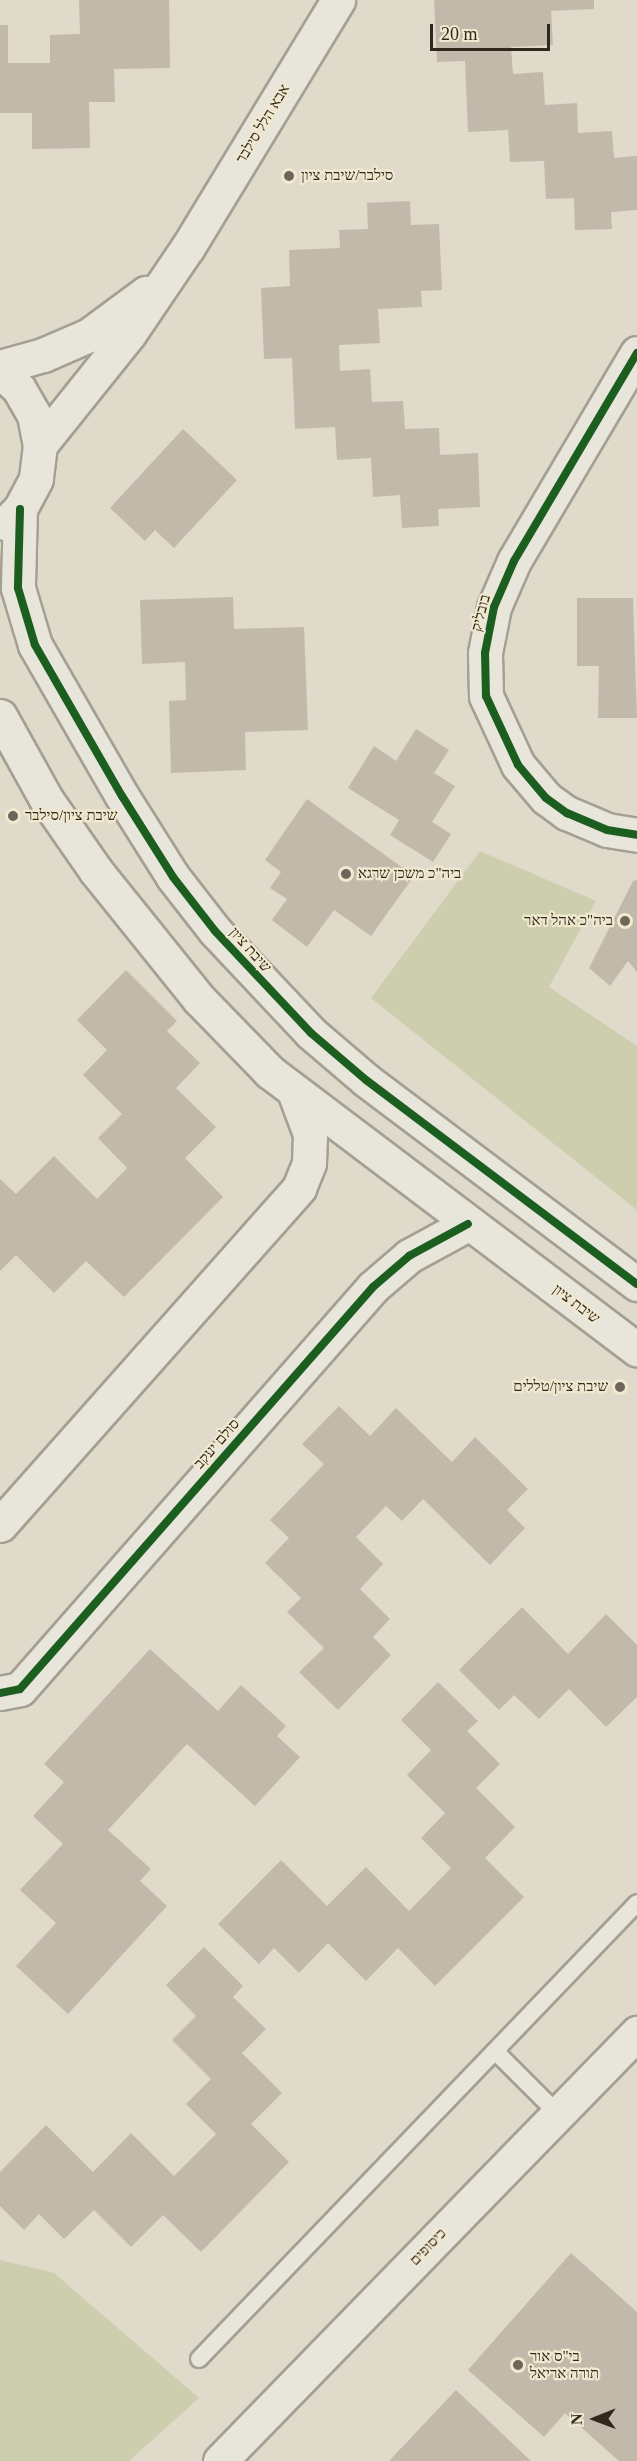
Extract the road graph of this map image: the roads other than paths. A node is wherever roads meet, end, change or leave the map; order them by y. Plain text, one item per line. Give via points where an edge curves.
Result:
1 (338, 0) edge
2 (188, 247) junction
3 (637, 353) edge
4 (0, 369) edge
5 (40, 445) junction
6 (10, 519) edge
7 (0, 716) edge
8 (637, 835) edge
9 (295, 1094) junction
10 (468, 1224) junction
11 (637, 1284) edge
12 (637, 1350) edge
13 (0, 1525) edge
14 (0, 1693) edge
15 (637, 1903) edge
16 (637, 2033) edge
17 (495, 2051) junction
18 (558, 2114) junction
19 (198, 2359) dead end
20 (220, 2461) edge

1 - 2 street, אבא הלל סילבר
2 - 4 street, אבא הלל סילבר via 155,285 89,335
2 - 5 street, אבא הלל סילבר via 129,334
3 - 8 street, בובליק via 514,561 494,607 485,652 486,696 518,765 546,798 567,813 607,830
4 - 5 street via 19,388 34,415
5 - 6 street via 36,479
6 - 11 street, שיבת ציון via 18,588 35,645 122,796 173,877 215,931 311,1033 366,1080
7 - 9 street, שיבת ציון via 46,799 103,880 199,999
9 - 10 street, שיבת ציון
9 - 13 street via 310,1134 309,1162 299,1188
10 - 12 street, שיבת ציון
10 - 14 street, סולם יעקב via 409,1256 373,1287 20,1689
15 - 17 lane
16 - 18 street, כיסופים
17 - 18 lane
17 - 19 lane
18 - 20 street, כיסופים

